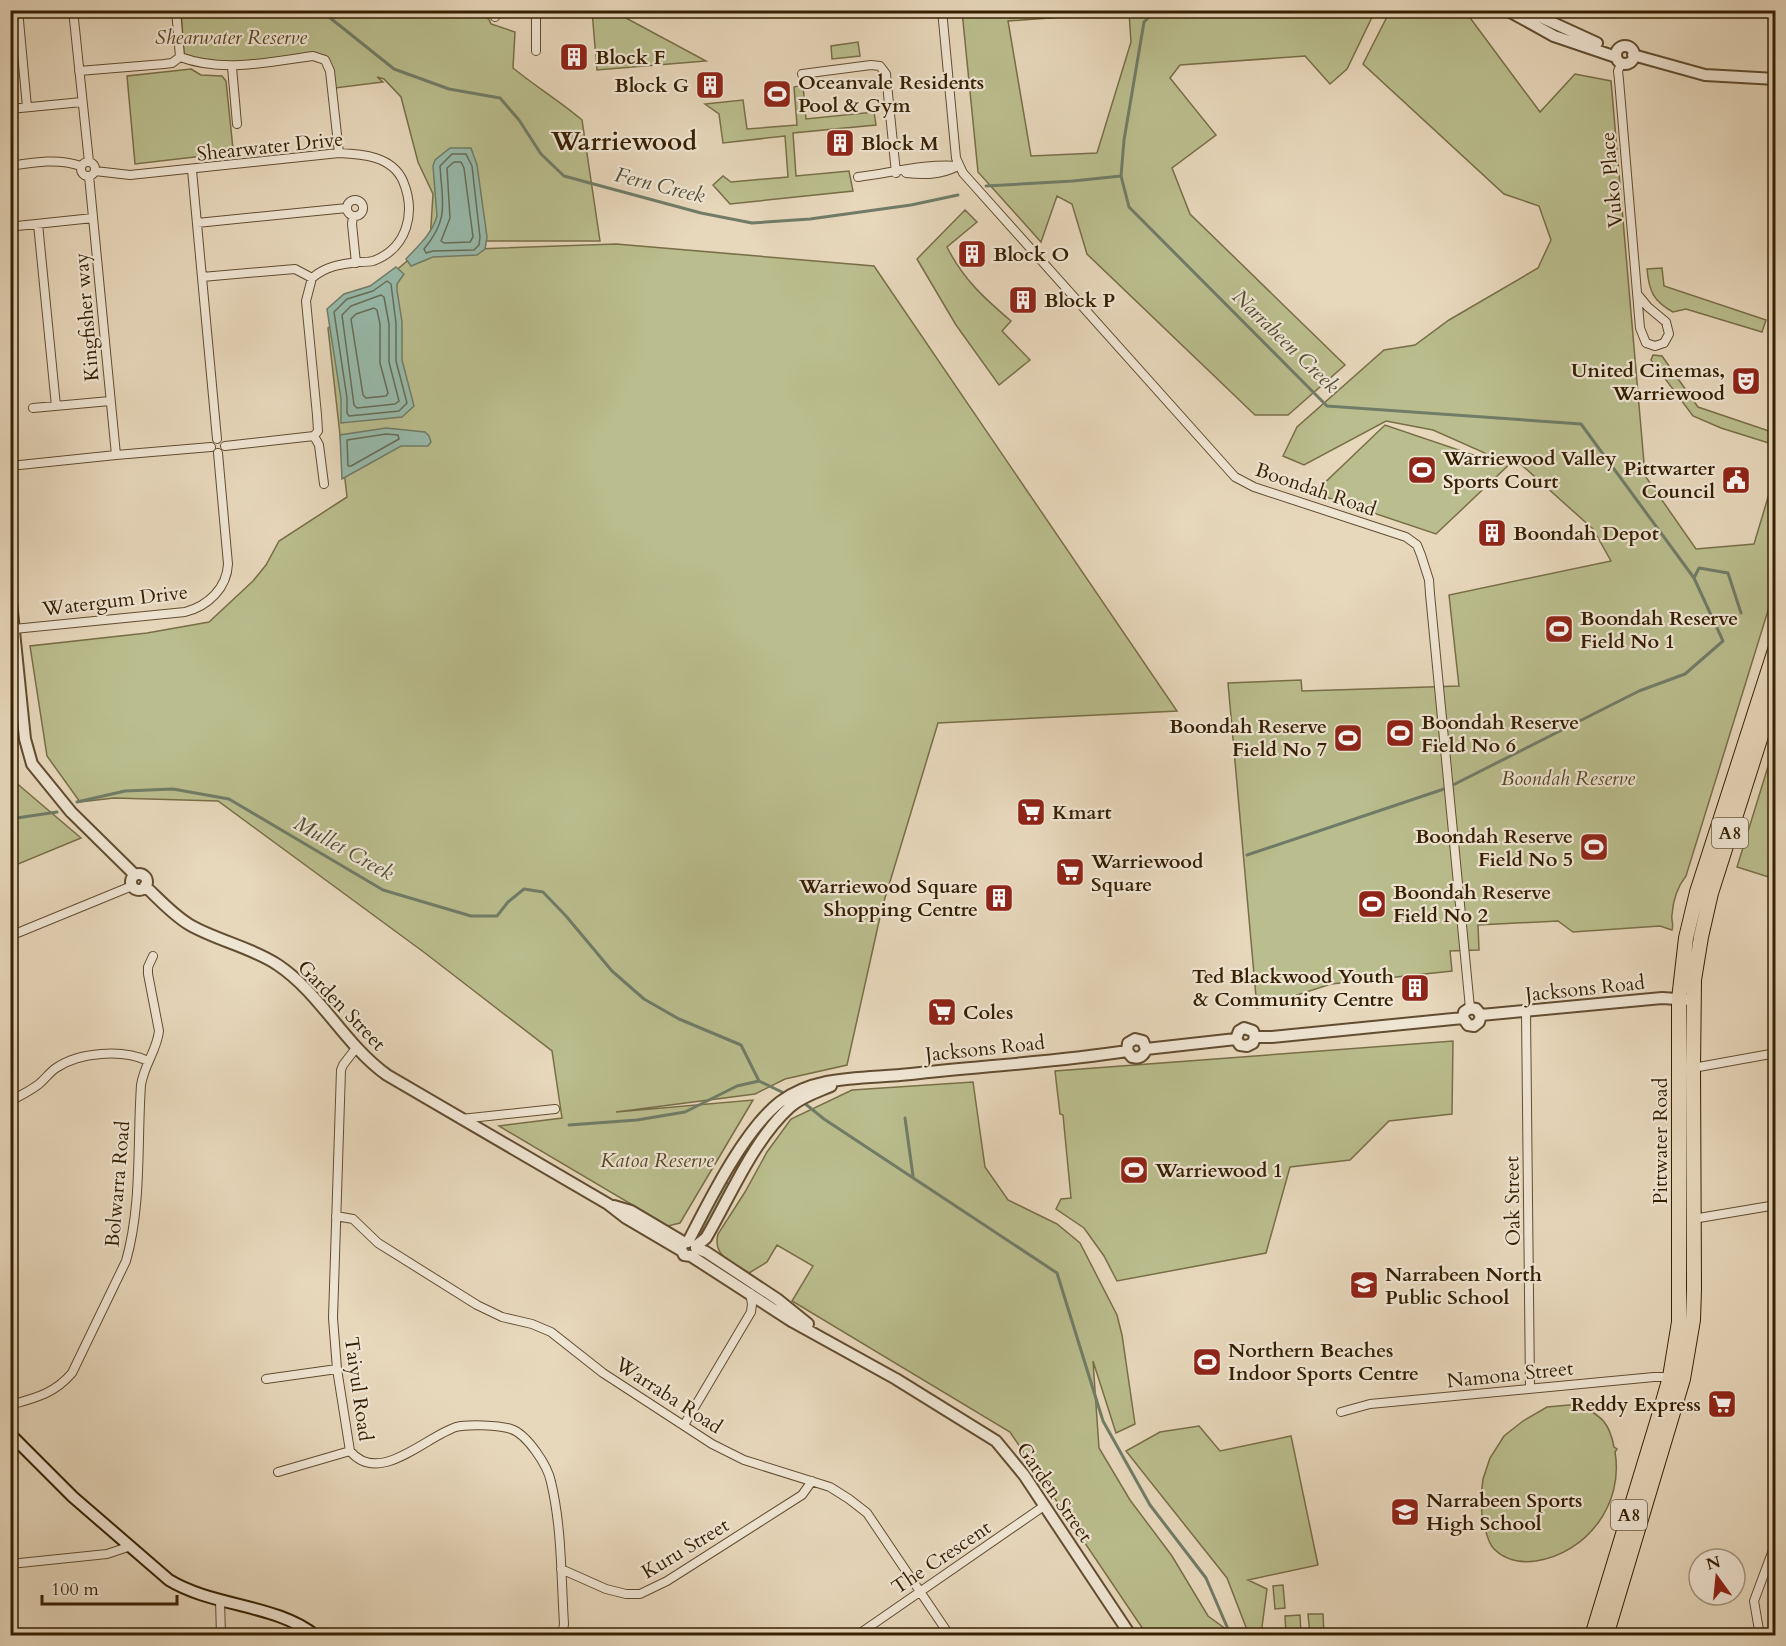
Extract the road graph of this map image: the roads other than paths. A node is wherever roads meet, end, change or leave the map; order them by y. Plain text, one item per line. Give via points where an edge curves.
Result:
1 (18, 10) edge
2 (73, 10) edge
3 (176, 10) edge
4 (536, 10) edge
5 (942, 10) edge
6 (1507, 10) edge
7 (1525, 10) edge
8 (536, 51) dead end
9 (180, 57) junction
10 (1618, 57) junction
11 (232, 67) junction
12 (79, 71) junction
13 (802, 74) dead end
14 (1776, 79) edge
15 (82, 102) junction
16 (27, 107) junction
17 (10, 109) edge
18 (237, 124) dead end
19 (339, 153) junction
20 (85, 164) junction
21 (10, 166) edge
22 (958, 166) junction
23 (192, 170) junction
24 (92, 173) junction
25 (896, 173) junction
26 (858, 177) dead end
27 (346, 208) junction
28 (353, 216) junction
29 (93, 218) junction
30 (197, 223) junction
31 (38, 224) junction
32 (17, 226) dead end
33 (356, 263) junction
34 (202, 277) junction
35 (312, 278) junction
36 (1638, 295) junction
37 (110, 401) junction
38 (56, 406) junction
39 (33, 408) dead end
40 (314, 436) junction
41 (217, 439) junction
42 (225, 446) junction
43 (211, 447) junction
44 (218, 453) junction
45 (116, 454) junction
46 (10, 467) edge
47 (324, 484) dead end
48 (10, 592) edge
49 (14, 628) junction
50 (1776, 647) edge
51 (1776, 689) edge
52 (134, 880) junction
53 (10, 936) edge
54 (153, 956) dead end
55 (1686, 999) junction
56 (1470, 1008) junction
57 (1526, 1012) junction
58 (1481, 1016) junction
59 (1463, 1018) junction
60 (356, 1048) junction
61 (1776, 1053) edge
62 (148, 1061) junction
63 (1693, 1068) junction
64 (10, 1101) edge
65 (785, 1104) junction
66 (555, 1109) dead end
67 (461, 1119) junction
68 (1776, 1205) edge
69 (336, 1216) junction
70 (1694, 1219) junction
71 (1680, 1220) junction
72 (692, 1248) junction
73 (750, 1293) junction
74 (769, 1305) junction
75 (751, 1312) junction
76 (830, 1341) junction
77 (337, 1369) junction
78 (1677, 1378) junction
79 (267, 1379) dead end
80 (1530, 1388) junction
81 (10, 1405) edge
82 (1341, 1412) dead end
83 (684, 1425) junction
84 (10, 1434) edge
85 (350, 1451) junction
86 (278, 1472) dead end
87 (812, 1481) junction
88 (1044, 1506) junction
89 (1776, 1542) edge
90 (131, 1546) junction
91 (10, 1564) edge
92 (561, 1569) junction
93 (920, 1590) junction
94 (220, 1600) junction
95 (221, 1635) edge
96 (316, 1635) edge
97 (562, 1635) edge
98 (856, 1635) edge
99 (950, 1635) edge
100 (1131, 1635) edge
101 (1592, 1635) edge
102 (1606, 1635) edge
103 (1760, 1635) edge

1 - 16 street
2 - 12 street
3 - 9 street
4 - 8 street
5 - 22 street
6 - 10 street via 1560,38
7 - 10 street
9 - 11 street
9 - 12 street via 172,63
10 - 14 street via 1620,48 1627,47 1633,55 1704,75
10 - 36 street, Vuko Place
11 - 18 street
11 - 19 street via 314,56 325,60 330,71
12 - 15 street
13 - 25 street via 880,66 886,74
15 - 16 street
15 - 20 street
16 - 17 street
19 - 23 street, Shearwater Drive
19 - 33 street, Shearwater Drive via 365,154 395,168 410,198 406,230 398,244 372,261
20 - 21 street via 51,161
20 - 24 street via 94,165
20 - 24 street via 82,173
22 - 25 street
22 - 56 street, Boondah Road via 1235,477 1254,487 1406,537 1417,545 1429,580
23 - 24 street, Shearwater Drive via 130,175
23 - 30 street
24 - 29 street, Kingfisher way
25 - 26 street
27 - 28 street
27 - 28 street via 354,200 362,203 362,212
27 - 30 street
28 - 33 street
29 - 31 street
29 - 37 street, Kingfisher way
30 - 34 street
31 - 32 street
31 - 38 street
33 - 35 street, Shearwater Drive via 325,268
34 - 35 street via 295,269
34 - 41 street
35 - 40 street via 306,301 318,431
36 - 36 street, Vuko Place via 1666,322 1669,334 1664,343 1651,345 1643,339
37 - 38 street
37 - 45 street, Kingfisher way
38 - 39 street
40 - 42 street
40 - 47 street via 319,445
41 - 42 street
41 - 43 street
42 - 44 street
43 - 44 street
43 - 45 street
44 - 49 street, Watergum Drive via 227,576 207,601 185,612
45 - 46 street
48 - 49 street
49 - 52 street via 24,739 32,764 70,812
50 - 55 highway, Pittwater Road / A8 via 1697,892 1686,938
51 - 55 highway, Pittwater Road / A8 via 1711,893
52 - 53 street
52 - 60 street, Garden Street via 140,874 145,876 145,886 191,925 277,964 307,990
54 - 62 street, Bolwarra Road via 148,974 159,1031
55 - 57 street, Jacksons Road
55 - 63 highway, Pittwater Road / A8
55 - 71 highway, Pittwater Road / A8
56 - 58 street
56 - 59 street
57 - 58 street, Jacksons Road
57 - 80 street, Oak Street
58 - 59 street via 1474,1026
59 - 65 street, Jacksons Road via 1272,1037 1255,1037 1253,1031 1244,1028 1236,1039 1146,1048 1139,1057 1132,1057 1127,1051 846,1079 809,1090
60 - 67 street, Garden Street via 387,1075
60 - 69 street, Taiyul Road via 342,1070
61 - 63 street
62 - 64 street via 128,1054 73,1060
62 - 81 street, Bolwarra Road via 141,1085 135,1205 126,1261 72,1373 59,1388
63 - 70 highway, Pittwater Road / A8
65 - 72 street, Jacksons Road via 706,1238
65 - 72 street, Jacksons Road via 755,1127 712,1196
66 - 67 street
67 - 72 street, Garden Street
68 - 70 street
69 - 77 street, Taiyul Road via 333,1318
69 - 83 street, Warraba Road via 353,1219 378,1243 477,1305 551,1332 603,1373
70 - 71 street
70 - 78 highway, Pittwater Road / A8 via 1693,1320
71 - 78 highway, Pittwater Road / A8
72 - 73 street, Garden Street
72 - 76 street, Garden Street via 777,1299
73 - 74 street, Garden Street
73 - 75 street
74 - 75 street
74 - 76 street, Garden Street
75 - 83 street
76 - 88 street, Garden Street via 996,1441
77 - 79 street
77 - 85 street, Taiyul Road
78 - 80 street, Namona Street
78 - 101 highway, Pittwater Road / A8
78 - 102 highway, Pittwater Road / A8
80 - 82 street, Namona Street via 1370,1404
83 - 87 street, Warraba Road via 744,1460
84 - 90 street via 73,1497
85 - 86 street
85 - 92 street, Taiyul Road via 357,1460 380,1464 456,1427 511,1429 543,1462 551,1481
87 - 92 street, Kuru Street via 802,1495 640,1594 606,1589
87 - 93 street, Warraba Road via 830,1487 867,1513
88 - 93 street, The Crescent
88 - 100 street, Garden Street
89 - 103 street via 1754,1602
90 - 91 street via 107,1554
90 - 94 street via 185,1590
92 - 97 street, Taiyul Road
93 - 98 street, The Crescent
93 - 99 street, Warraba Road
94 - 95 street
94 - 96 street via 286,1619

